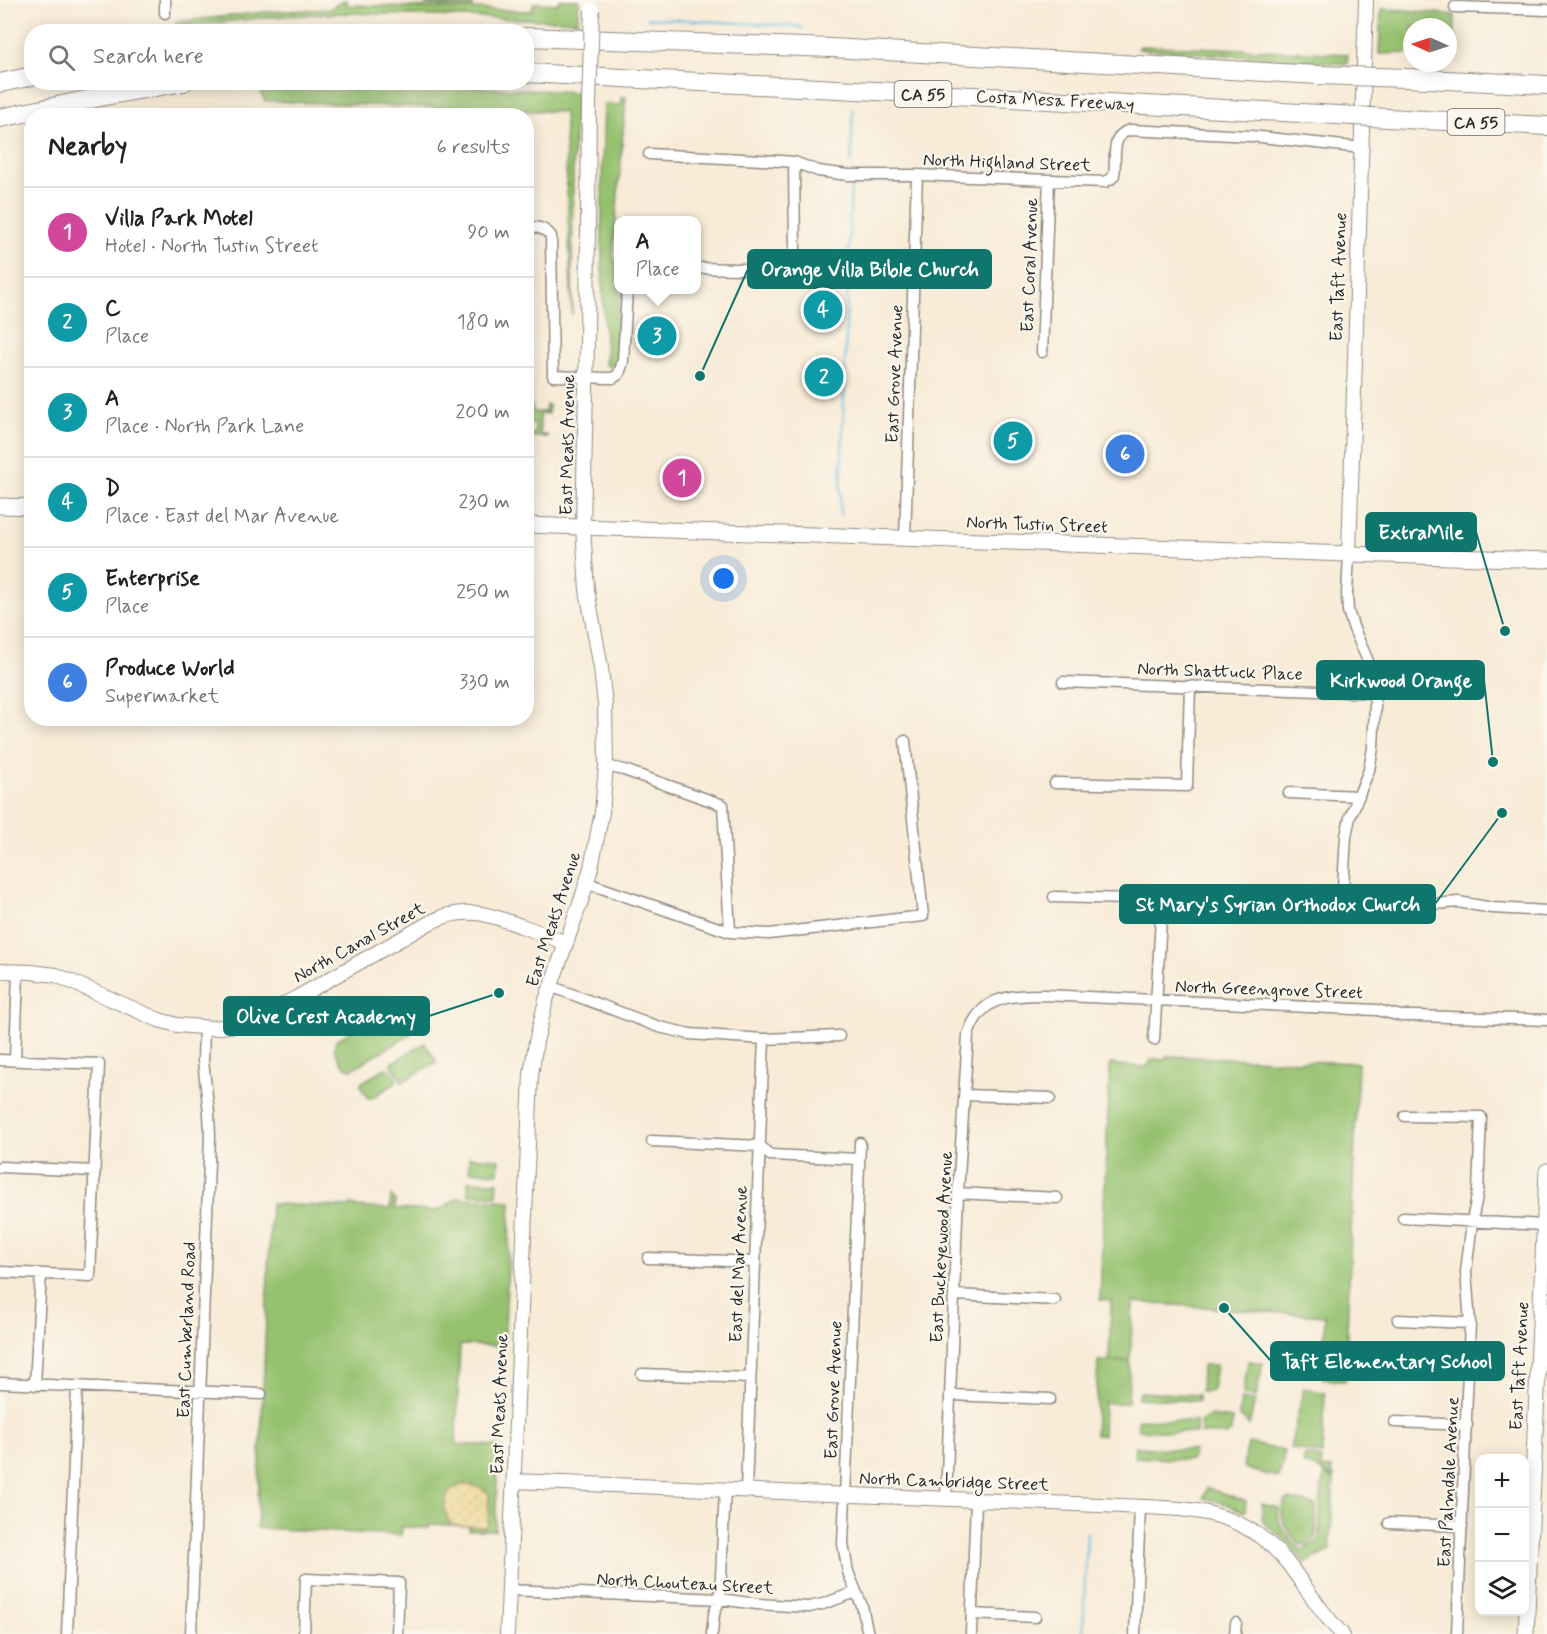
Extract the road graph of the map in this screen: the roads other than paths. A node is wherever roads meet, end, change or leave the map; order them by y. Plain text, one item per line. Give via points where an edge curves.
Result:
1 (165, 0) edge
2 (1366, 0) edge
3 (1498, 4) edge
4 (592, 5) edge
5 (1455, 7) dead end
6 (1547, 10) edge
7 (165, 13) dead end
8 (534, 37) edge
9 (534, 73) edge
10 (24, 78) edge
11 (0, 82) edge
12 (1547, 85) edge
13 (138, 90) edge
14 (48, 108) edge
15 (24, 113) edge
16 (0, 118) edge
17 (1547, 126) edge
18 (1362, 148) junction
19 (649, 154) dead end
20 (794, 162) junction
21 (917, 175) junction
22 (1049, 180) junction
23 (534, 227) edge
24 (701, 267) edge
25 (627, 294) edge
26 (1042, 352) dead end
27 (586, 378) junction
28 (0, 506) edge
29 (24, 507) edge
30 (534, 525) edge
31 (583, 527) junction
32 (905, 539) junction
33 (1349, 554) junction
34 (1547, 560) edge
35 (1063, 682) dead end
36 (1190, 686) junction
37 (1375, 693) junction
38 (905, 741) dead end
39 (606, 766) junction
40 (1055, 783) dead end
41 (1289, 793) dead end
42 (1359, 796) junction
43 (587, 882) junction
44 (1054, 897) dead end
45 (1162, 901) junction
46 (1342, 905) junction
47 (1547, 911) edge
48 (730, 932) junction
49 (566, 943) junction
50 (0, 971) edge
51 (18, 971) junction
52 (550, 986) junction
53 (1156, 1001) junction
54 (990, 1004) joint
55 (1547, 1020) edge
56 (204, 1028) junction
57 (839, 1036) dead end
58 (764, 1040) junction
59 (1154, 1040) dead end
60 (0, 1060) edge
61 (15, 1060) junction
62 (965, 1095) junction
63 (1050, 1098) dead end
64 (1405, 1116) dead end
65 (651, 1141) dead end
66 (860, 1143) dead end
67 (760, 1146) junction
68 (859, 1159) junction
69 (0, 1167) edge
70 (94, 1171) junction
71 (1547, 1171) edge
72 (958, 1193) junction
73 (1057, 1198) dead end
74 (1403, 1218) dead end
75 (1472, 1221) junction
76 (1545, 1225) junction
77 (648, 1258) dead end
78 (755, 1262) junction
79 (0, 1272) edge
80 (41, 1274) junction
81 (955, 1294) junction
82 (1055, 1300) dead end
83 (1398, 1320) dead end
84 (1470, 1323) junction
85 (1543, 1341) edge
86 (642, 1374) dead end
87 (750, 1378) junction
88 (0, 1383) edge
89 (35, 1384) junction
90 (77, 1387) junction
91 (200, 1391) junction
92 (261, 1394) dead end
93 (951, 1395) junction
94 (1050, 1399) dead end
95 (1395, 1422) dead end
96 (1467, 1425) junction
97 (514, 1481) junction
98 (725, 1490) junction
99 (746, 1490) junction
100 (845, 1495) junction
101 (946, 1498) junction
102 (976, 1500) junction
103 (1140, 1507) junction
104 (1389, 1523) dead end
105 (1462, 1526) junction
106 (509, 1590) junction
107 (856, 1592) junction
108 (720, 1599) junction
109 (972, 1614) junction
110 (1035, 1617) dead end
111 (67, 1634) edge
112 (191, 1634) edge
113 (304, 1634) edge
114 (397, 1634) edge
115 (507, 1634) edge
116 (712, 1634) edge
117 (868, 1634) edge
118 (971, 1634) edge
119 (1135, 1634) edge
120 (1342, 1634) edge
121 (1457, 1634) edge
122 (1526, 1634) edge

1 - 7 street
2 - 18 street, East Taft Avenue
3 - 5 street
3 - 6 street
4 - 27 street, East Meats Avenue, bridge
8 - 12 highway, CA 55, bridge via 831,48
9 - 17 highway, Costa Mesa Freeway / CA 55, bridge
10 - 11 highway
13 - 14 highway
15 - 16 highway
18 - 22 street, North Highland Street via 1251,136 1130,130 1118,138 1115,171 1109,181
18 - 33 street, East Taft Avenue
19 - 20 street, North Highland Street
20 - 21 street, North Highland Street via 830,173
20 - 24 street via 792,266 779,270
21 - 22 street, North Highland Street
21 - 32 street, East Grove Avenue
22 - 26 street, East Coral Avenue
23 - 27 street via 541,227 551,236 553,376
25 - 27 street via 621,371 613,378
27 - 31 street, East Meats Avenue
28 - 29 main road
30 - 31 main road, North Tustin Street
31 - 32 main road, North Tustin Street
31 - 39 street, East Meats Avenue via 587,590 605,705
32 - 33 main road, North Tustin Street
33 - 34 main road, North Tustin Street
33 - 37 street via 1348,610 1368,660
35 - 36 street, North Shattuck Place
36 - 37 street, North Shattuck Place
36 - 40 street via 1187,786
37 - 42 street via 1371,760
38 - 48 street via 923,916 769,934
39 - 43 street, East Meats Avenue via 600,826
39 - 48 street via 723,805
41 - 42 street
42 - 46 street via 1346,836
43 - 48 street
43 - 49 street, East Meats Avenue
44 - 45 street
45 - 46 street
45 - 53 street
46 - 47 street via 1392,908 1458,902 1493,909
49 - 52 street, East Meats Avenue
49 - 56 street, North Canal Street via 486,914 448,915 270,1013 236,1025
50 - 51 street, North Canal Street
51 - 56 street, North Canal Street via 62,977 159,1020
51 - 61 street
52 - 58 street via 674,1031
52 - 97 street, East Meats Avenue via 536,1042 530,1093
53 - 54 street, North Greengrove Street via 1025,995 1009,996
53 - 55 street, North Greengrove Street via 1377,1010 1401,1016
53 - 59 street
54 - 62 street, East Buckeyewood Avenue via 977,1016 968,1035
56 - 91 street, East Cumberland Road via 210,1136
57 - 58 street
58 - 67 street, East del Mar Avenue
60 - 61 street
61 - 70 street via 99,1064
62 - 63 street
62 - 72 street, East Buckeyewood Avenue
64 - 75 street, East Palmdale Avenue via 1481,1117 1478,1191
65 - 67 street
66 - 68 street, East Grove Avenue
67 - 68 street via 770,1155
67 - 78 street, East del Mar Avenue
68 - 100 street, East Grove Avenue
69 - 70 street
70 - 80 street via 90,1276
71 - 76 main road, East Taft Avenue
72 - 73 street
72 - 81 street, East Buckeyewood Avenue
74 - 75 street
75 - 76 street
75 - 84 street, East Palmdale Avenue via 1466,1272
76 - 85 main road, East Taft Avenue
77 - 78 street
78 - 87 street, East del Mar Avenue
79 - 80 street
80 - 89 street
81 - 82 street
81 - 93 street, East Buckeyewood Avenue
83 - 84 street
84 - 96 street, East Palmdale Avenue
85 - 122 main road, East Taft Avenue
86 - 87 street
87 - 99 street, East del Mar Avenue
88 - 89 street
89 - 90 street
90 - 91 street
90 - 111 street
91 - 92 street
91 - 112 street, East Cumberland Road
93 - 94 street
93 - 101 street, East Buckeyewood Avenue
95 - 96 street
96 - 105 street, East Palmdale Avenue
97 - 98 street, North Cambridge Street
97 - 106 street, East Meats Avenue
98 - 99 street, North Cambridge Street
98 - 108 street
99 - 100 street, North Cambridge Street
100 - 101 street, North Cambridge Street
100 - 107 street, East Grove Avenue via 844,1558
101 - 102 street, North Cambridge Street
102 - 103 street, North Cambridge Street
102 - 109 street
103 - 119 street
103 - 120 street, North Cambridge Street via 1206,1512 1252,1532 1284,1560
104 - 105 street
105 - 121 street, East Palmdale Avenue
106 - 108 street, North Chouteau Street
106 - 115 street, East Meats Avenue
107 - 108 street, North Chouteau Street via 809,1607
107 - 117 street, East Grove Avenue
108 - 116 street
109 - 110 street
109 - 118 street
113 - 114 street via 306,1580 399,1583

